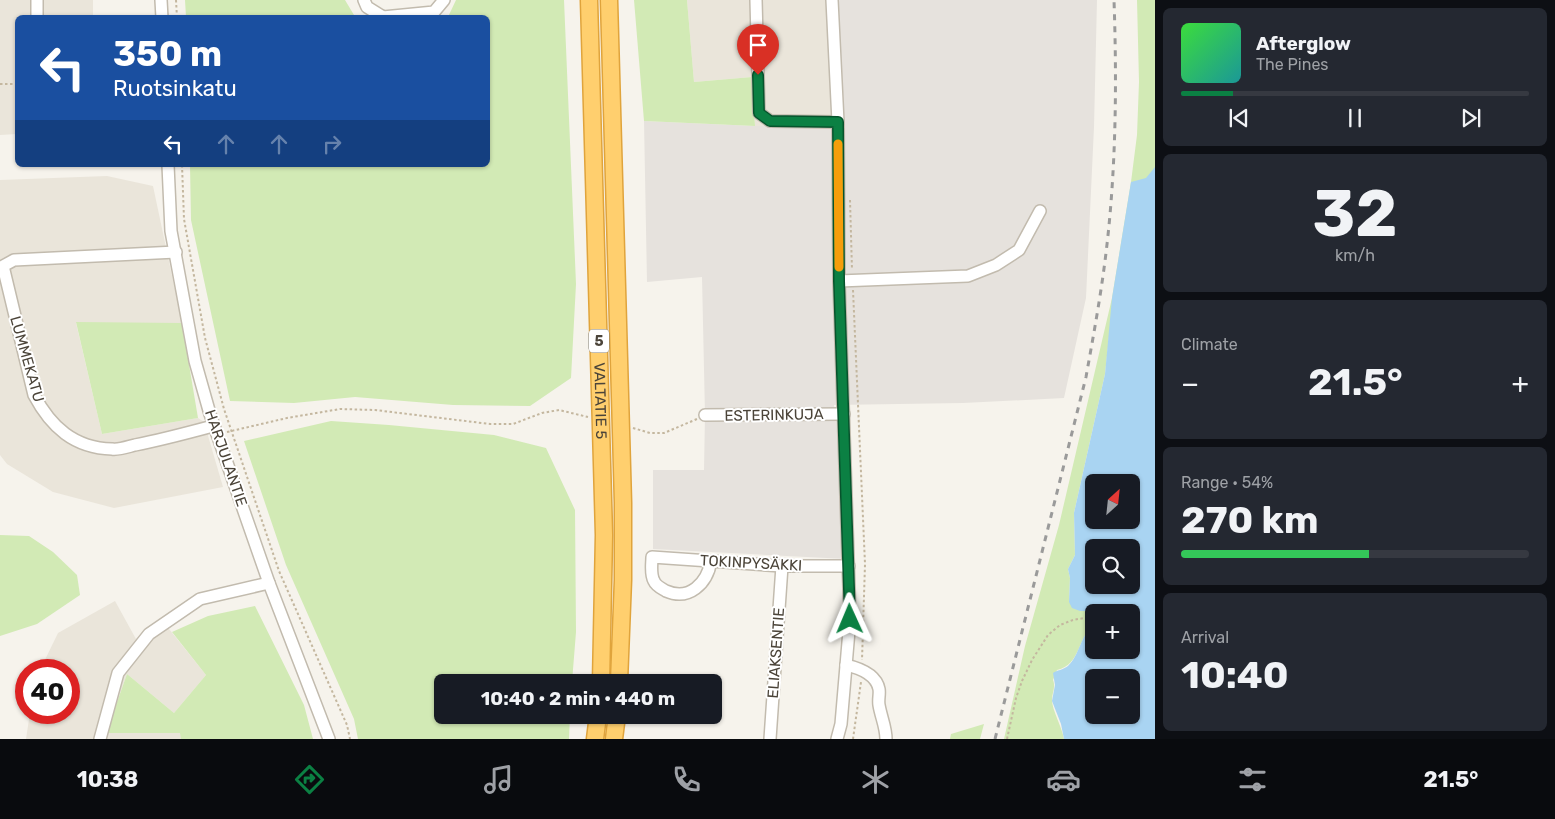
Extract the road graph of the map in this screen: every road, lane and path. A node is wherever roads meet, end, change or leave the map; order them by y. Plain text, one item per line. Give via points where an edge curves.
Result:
1 (37, 0) edge
2 (161, 0) edge
3 (176, 0) edge
4 (364, 0) edge
5 (444, 0) edge
6 (589, 0) edge
7 (609, 0) edge
8 (756, 0) edge
9 (832, 0) edge
10 (37, 15) edge
11 (162, 15) edge
12 (177, 15) edge
13 (380, 15) edge
14 (403, 15) edge
15 (0, 84) edge
16 (15, 84) edge
17 (838, 122) junction
18 (168, 167) edge
19 (182, 167) edge
20 (850, 194) dead end
21 (1040, 211) dead end
22 (176, 252) junction
23 (839, 281) junction
24 (852, 281) junction
25 (844, 414) junction
26 (705, 415) joint
27 (593, 418) dead end
28 (628, 427) dead end
29 (215, 430) junction
30 (232, 430) junction
31 (711, 561) junction
32 (782, 566) junction
33 (850, 566) junction
34 (269, 583) junction
35 (1084, 618) dead end
36 (846, 665) junction
37 (862, 670) junction
38 (600, 674) edge
39 (619, 674) edge
40 (597, 724) edge
41 (616, 724) edge
42 (100, 739) edge
43 (329, 739) edge
44 (350, 739) edge
45 (595, 739) edge
46 (614, 739) edge
47 (770, 739) edge
48 (837, 739) edge
49 (853, 739) edge
50 (886, 739) edge
51 (1007, 739) edge

1 - 10 street
2 - 11 street
3 - 12 path
4 - 13 street via 367,7
5 - 14 street via 434,12
6 - 38 highway, VALTATIE 5 / 5 via 604,535
7 - 39 highway, VALTATIE 5 / 5 via 622,503
8 - 17 street via 759,113 770,121
9 - 17 street
15 - 16 path
17 - 23 street
18 - 22 street, HARJULANTIE via 171,231
19 - 30 path via 184,219 205,338
20 - 24 path
21 - 24 street via 1018,250 996,265 968,276
22 - 29 street, HARJULANTIE via 195,361
22 - 29 street, LUMMEKATU via 14,260 3,266 34,395 52,423 64,434 80,442 114,450
23 - 24 street
23 - 25 street
24 - 37 path via 865,564
25 - 26 street, ESTERINKUJA
25 - 33 street
26 - 28 path via 664,434
27 - 30 path via 559,410 513,424 490,424 340,409
29 - 30 path
29 - 34 street, HARJULANTIE
30 - 44 path via 279,571 347,725
31 - 31 street, TOKINPYSÄKKI via 652,557 654,581 671,593 692,592 709,572
31 - 32 street, TOKINPYSÄKKI
32 - 33 street, TOKINPYSÄKKI
32 - 47 street, ELIAKSENTIE
33 - 36 street
34 - 42 street via 200,599 149,634 118,672
34 - 43 street, HARJULANTIE
35 - 51 path via 1060,624 1048,635 1032,660 1016,698
36 - 37 street
36 - 48 street
37 - 49 path
37 - 50 street via 875,680 879,688
40 - 45 highway
41 - 46 highway

